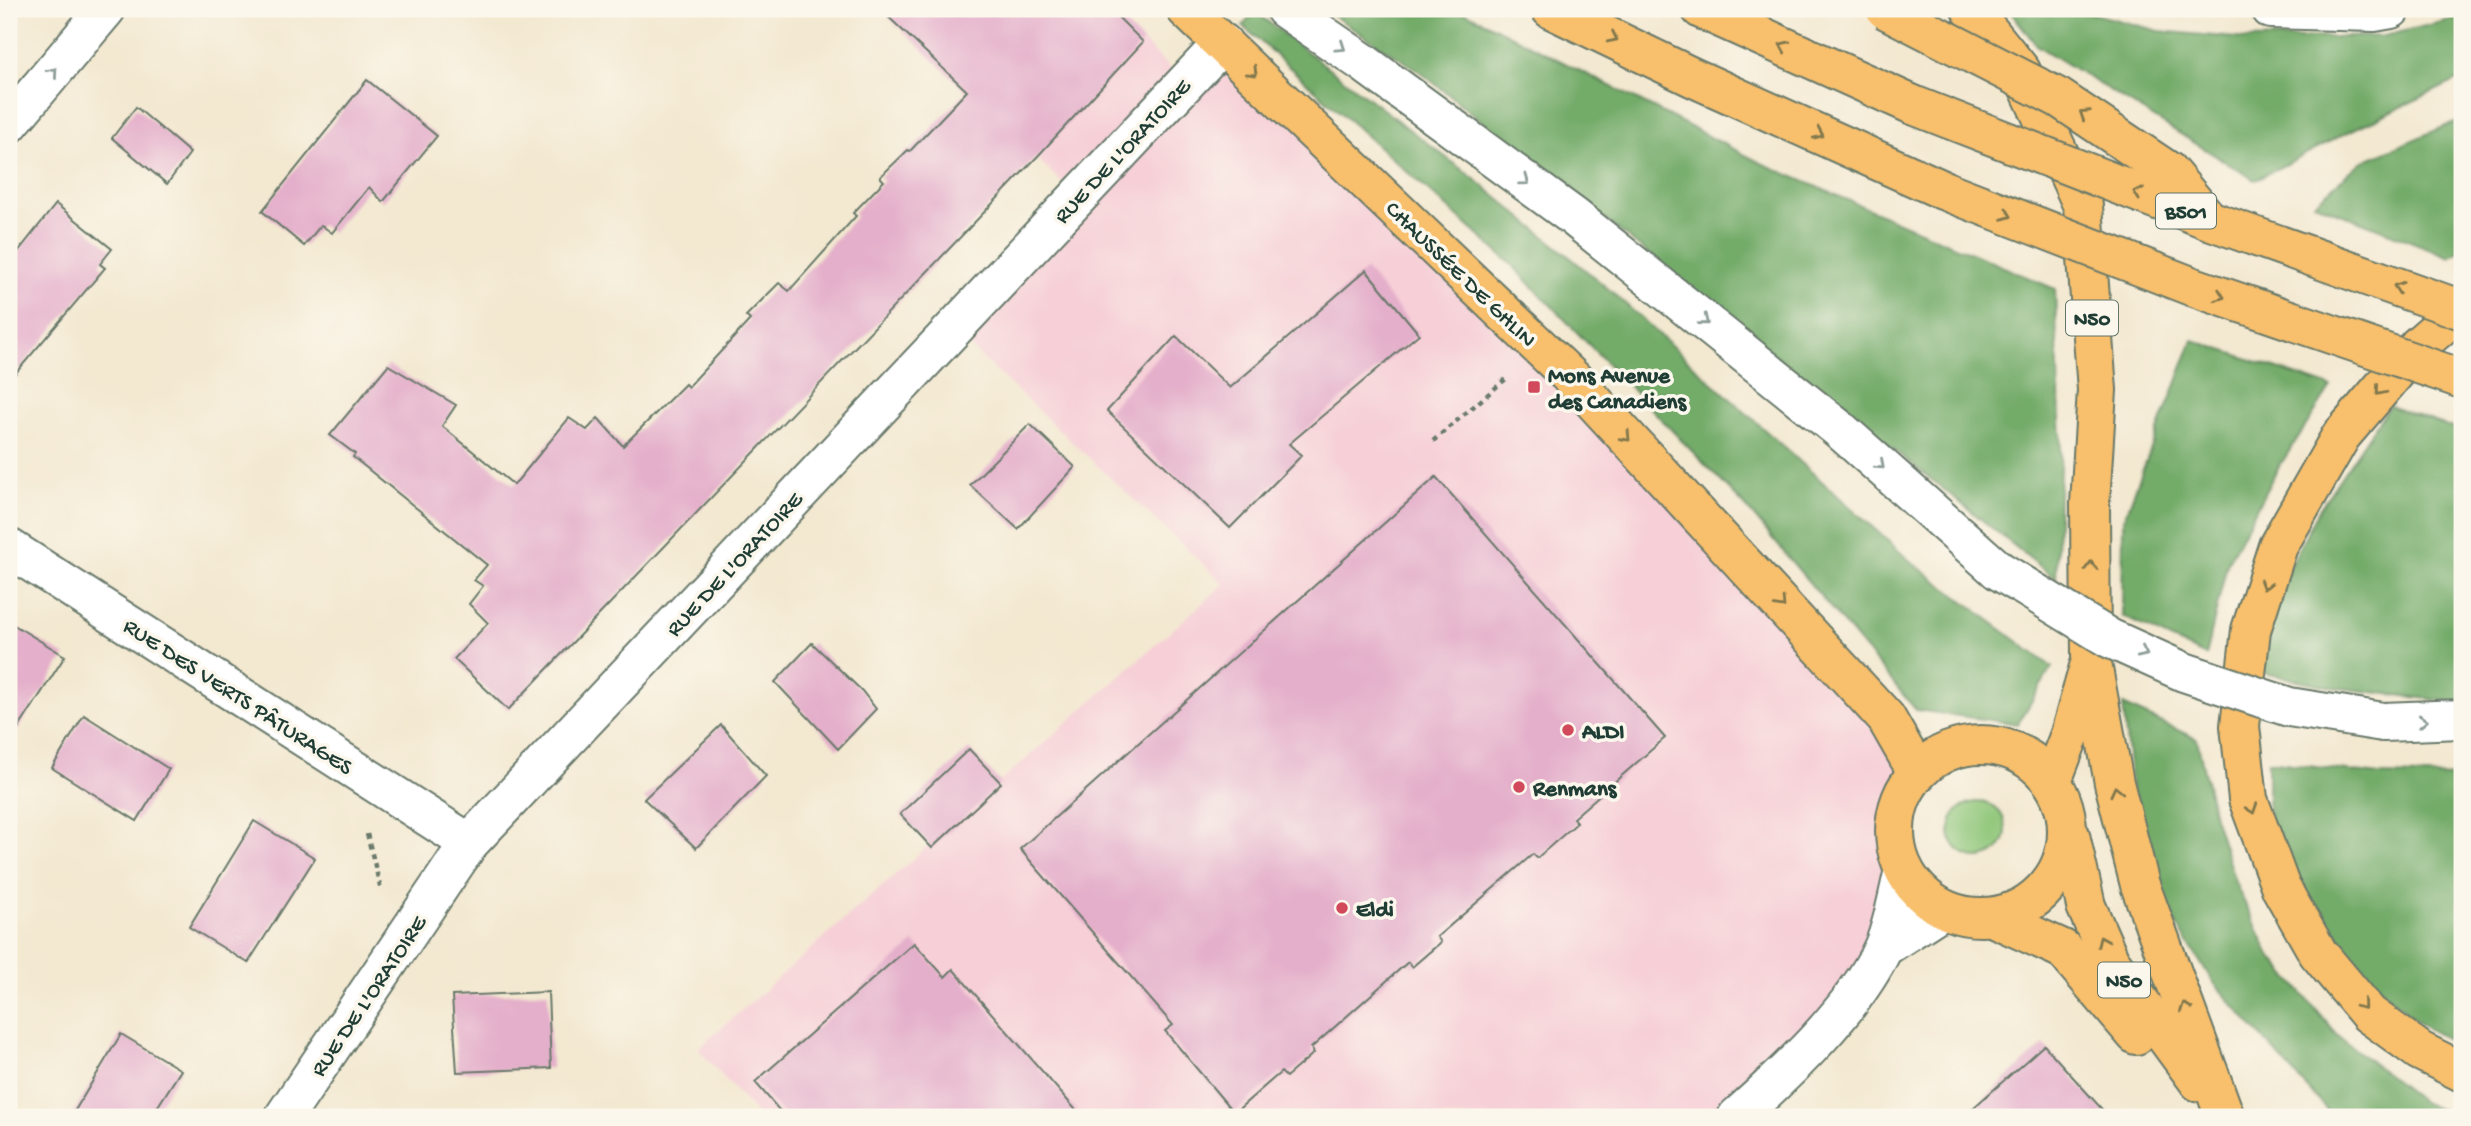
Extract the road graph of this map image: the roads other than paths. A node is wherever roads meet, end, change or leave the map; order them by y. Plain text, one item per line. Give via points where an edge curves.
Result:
1 (106, 9) edge
2 (1186, 9) edge
3 (1285, 9) edge
4 (1552, 9) edge
5 (1701, 9) edge
6 (1885, 9) edge
7 (1971, 9) edge
8 (2271, 9) edge
9 (2391, 9) edge
10 (1223, 43) junction
11 (9, 124) edge
12 (2209, 220) junction
13 (2462, 309) edge
14 (2462, 379) edge
15 (9, 548) edge
16 (2091, 658) junction
17 (2462, 719) edge
18 (1917, 772) junction
19 (2052, 781) junction
20 (2067, 821) junction
21 (469, 843) junction
22 (1904, 870) junction
23 (1943, 909) junction
24 (1992, 916) junction
25 (1884, 947) junction
26 (2462, 1072) edge
27 (284, 1117) edge
28 (1737, 1117) edge
29 (2225, 1117) edge

11 -> 1 street
2 - 10 main road, CHAUSSÉE DE GHLIN
3 -> 17 street, bridge via 1574,216 1839,429 1998,570 2109,638 2184,672 2289,708 2383,722
4 -> 14 main road, bridge via 1943,190 2191,286
12 -> 5 main road, B501, bridge via 1913,105
12 -> 6 main road, bridge via 2168,171 2070,104
16 -> 7 main road, N50 via 2090,504 2097,390 2083,206 2021,71
8 - 9 street
10 -> 18 main road, CHAUSSÉE DE GHLIN via 1572,378 1886,718
10 - 21 street, RUE DE L'ORATOIRE
13 -> 12 main road, B501, bridge
13 -> 26 main road via 2418,346 2341,436 2278,546 2251,630 2240,726 2248,800 2281,888 2318,953 2370,1014 2420,1051
15 - 21 street, RUE DES VERTS PÂTURAGES
16 - 19 main road
29 -> 16 main road via 2140,885 2114,783
18 - 19 main road via 1941,753 1971,744 2002,747 2030,760
18 - 22 main road via 1900,800 1894,834
19 - 20 main road
20 - 24 main road via 2066,849 2056,874 2039,895 2018,909
29 -> 20 main road, N50 via 2110,961 2086,906
21 - 27 street, RUE DE L'ORATOIRE
22 - 23 main road via 1919,891
22 - 25 street
23 - 24 main road
23 - 25 street
24 - 29 main road via 2063,949 2157,1059
25 - 28 street via 1856,994 1787,1072

